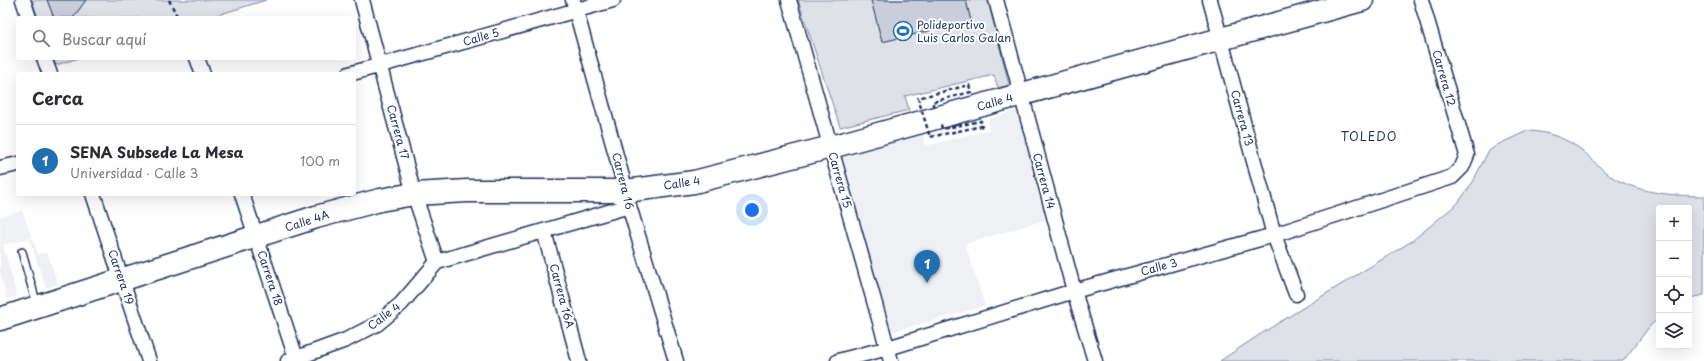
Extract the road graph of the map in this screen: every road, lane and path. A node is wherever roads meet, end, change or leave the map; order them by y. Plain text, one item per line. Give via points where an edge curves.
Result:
1 (23, 0) edge
2 (169, 0) edge
3 (362, 0) edge
4 (613, 0) edge
5 (789, 0) edge
6 (996, 0) edge
7 (1210, 0) edge
8 (1362, 0) edge
9 (1421, 0) edge
10 (575, 5) edge
11 (1324, 5) edge
12 (28, 16) edge
13 (177, 16) edge
14 (1220, 39) junction
15 (45, 60) edge
16 (198, 60) edge
17 (380, 65) junction
18 (49, 72) edge
19 (202, 72) edge
20 (355, 72) edge
21 (1021, 95) junction
22 (934, 107) dead end
23 (941, 124) dead end
24 (831, 147) junction
25 (1467, 155) joint
26 (16, 164) edge
27 (0, 168) edge
28 (414, 194) junction
29 (94, 196) edge
30 (243, 196) edge
31 (628, 198) junction
32 (544, 231) junction
33 (1274, 235) junction
34 (256, 237) junction
35 (22, 252) dead end
36 (437, 262) junction
37 (122, 280) junction
38 (1074, 291) junction
39 (1296, 294) dead end
40 (38, 307) junction
41 (0, 319) edge
42 (889, 354) edge
43 (294, 360) edge
44 (149, 361) edge
45 (579, 361) edge
46 (676, 361) edge
47 (838, 361) edge
48 (1095, 361) edge

1 - 12 street
2 - 13 path
3 - 17 street, Carrera 17
4 - 10 street, Calle 5
5 - 24 street, Carrera 15
6 - 21 street, Carrera 14
7 - 14 street, Carrera 13
8 - 11 main road, Calle 4
9 - 25 street, Carrera 12
10 - 17 street, Calle 5
10 - 31 street, Carrera 16
11 - 14 main road, Calle 4
14 - 21 main road, Calle 4
14 - 33 street, Carrera 13
15 - 18 street
16 - 19 street
17 - 20 street, Calle 5
17 - 28 street, Carrera 17
21 - 24 main road, Calle 4
21 - 38 street, Carrera 14
22 - 23 path, bridge via 932,102 971,92 969,85 918,98 930,138 982,126 981,121 942,129
24 - 31 main road, Calle 4
24 - 42 street, Carrera 15
25 - 33 street, Calle 3 via 1462,167 1452,177
26 - 27 street
28 - 31 main road, Calle 4A via 467,191
28 - 34 main road, Calle 4A via 316,217
28 - 36 street, Carrera 17
29 - 37 street, Carrera 19
30 - 34 street, Carrera 18
31 - 32 street, Calle 4
31 - 46 street, Carrera 16
32 - 36 street, Calle 4
32 - 45 street, Carrera 16A
33 - 38 street, Calle 3
33 - 39 street, Carrera 13
34 - 37 main road, Calle 4A
34 - 43 street, Carrera 18
35 - 40 lane
36 - 43 street, Calle 4 via 401,304 377,324 346,340
37 - 40 main road, Calle 4A
37 - 44 street, Carrera 19
38 - 42 street, Calle 3
38 - 48 street, Carrera 14
40 - 41 main road, Calle 4A
42 - 47 street, Calle 3

